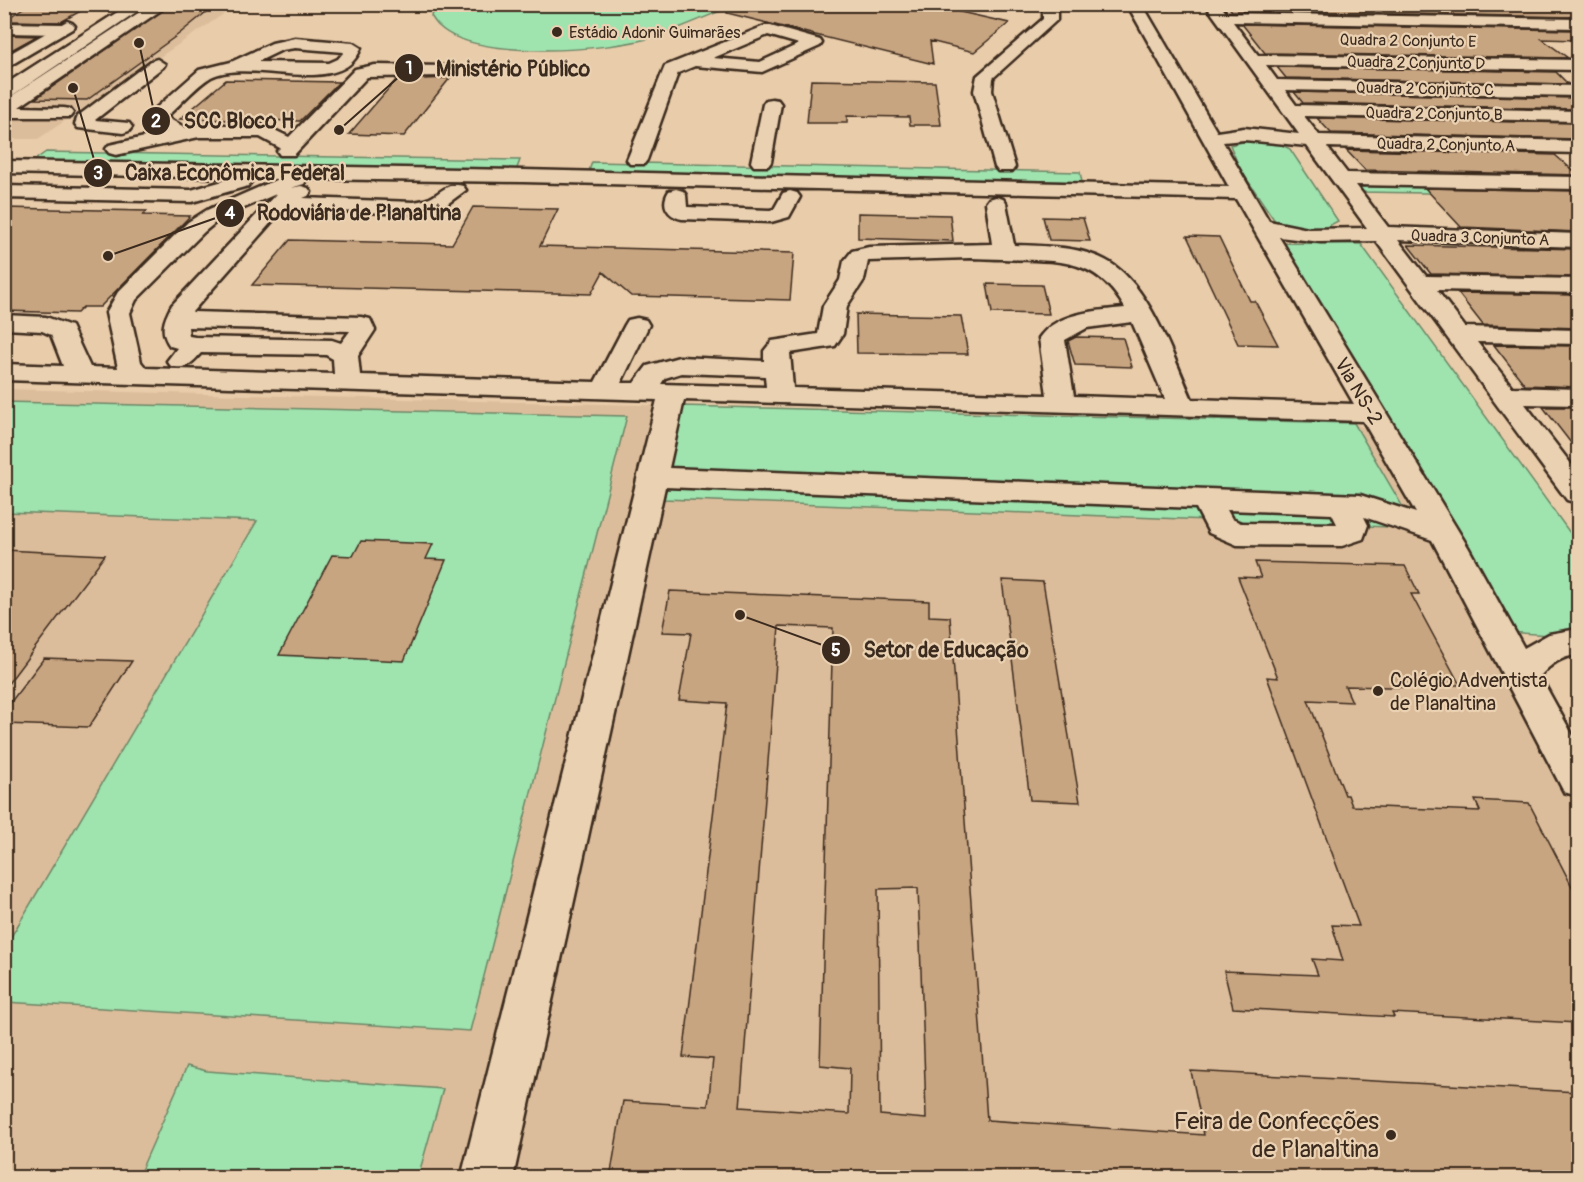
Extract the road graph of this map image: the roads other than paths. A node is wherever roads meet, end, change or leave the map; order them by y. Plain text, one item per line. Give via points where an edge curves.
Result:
1 (141, 4) edge
2 (163, 4) edge
3 (1050, 4) edge
4 (1134, 4) edge
5 (1216, 11) edge
6 (82, 17) dead end
7 (1578, 23) edge
8 (4, 28) edge
9 (62, 29) junction
10 (1236, 38) junction
11 (1260, 38) dead end
12 (43, 41) junction
13 (723, 48) junction
14 (73, 55) junction
15 (56, 57) junction
16 (779, 59) junction
17 (11, 60) edge
18 (1253, 60) junction
19 (691, 61) junction
20 (133, 64) dead end
21 (237, 65) junction
22 (1578, 65) edge
23 (446, 71) dead end
24 (184, 75) dead end
25 (1272, 85) junction
26 (1578, 90) edge
27 (4, 93) edge
28 (4, 110) edge
29 (1290, 110) junction
30 (64, 113) dead end
31 (776, 114) dead end
32 (1578, 116) edge
33 (123, 127) junction
34 (183, 134) junction
35 (1212, 138) junction
36 (1314, 141) junction
37 (1578, 147) edge
38 (43, 148) dead end
39 (289, 148) junction
40 (116, 149) junction
41 (196, 150) dead end
42 (265, 151) dead end
43 (311, 152) dead end
44 (535, 157) dead end
45 (589, 158) dead end
46 (660, 160) dead end
47 (738, 162) dead end
48 (761, 162) junction
49 (782, 163) dead end
50 (981, 167) dead end
51 (1005, 167) junction
52 (10, 168) edge
53 (1029, 168) dead end
54 (274, 173) junction
55 (523, 176) junction
56 (478, 177) junction
57 (580, 177) junction
58 (1229, 179) junction
59 (1578, 183) edge
60 (873, 185) junction
61 (338, 186) junction
62 (953, 187) junction
63 (1348, 187) junction
64 (677, 188) junction
65 (1027, 188) junction
66 (798, 190) junction
67 (1167, 191) junction
68 (4, 192) edge
69 (1578, 197) edge
70 (995, 203) junction
71 (1261, 225) junction
72 (1382, 234) junction
73 (1578, 240) edge
74 (1004, 252) junction
75 (1420, 283) junction
76 (1578, 286) edge
77 (1140, 314) junction
78 (176, 319) junction
79 (4, 322) edge
80 (637, 325) dead end
81 (1458, 334) junction
82 (1578, 337) edge
83 (194, 345) junction
84 (347, 368) junction
85 (777, 369) junction
86 (4, 372) edge
87 (80, 375) junction
88 (153, 377) junction
89 (604, 391) junction
90 (656, 392) junction
91 (1504, 395) junction
92 (781, 396) junction
93 (1578, 397) edge
94 (1062, 404) junction
95 (1182, 408) junction
96 (1372, 413) junction
97 (1568, 465) edge
98 (652, 477) junction
99 (1413, 481) junction
100 (1578, 493) edge
101 (1352, 505) junction
102 (1442, 532) junction
103 (1578, 642) edge
104 (1521, 675) junction
105 (1563, 734) edge
106 (1578, 780) edge
107 (487, 1178) edge

1 - 14 street
2 - 14 street via 97,56
3 - 51 street via 1050,20 986,76 983,91
4 - 35 street, Via NS-2
5 - 7 street
5 - 10 street
6 - 9 street
8 - 9 street
9 - 12 street
10 - 11 street
10 - 18 street
12 - 14 street
12 - 17 street
13 - 16 street
13 - 16 street via 766,30 814,43
13 - 19 street
14 - 15 street
14 - 28 street
15 - 17 street via 42,54
15 - 27 street
16 - 19 street via 762,67
18 - 22 street, Quadra 2 Conjunto D
18 - 25 street
19 - 46 street via 670,70 628,159
20 - 33 street via 162,60 84,120 89,125
21 - 21 street via 285,44 353,48 342,64 330,68
21 - 34 street via 205,74 156,116
23 - 39 street via 361,73
24 - 33 street
25 - 26 street, Quadra 2 Conjunto C
25 - 29 street
28 - 30 street
29 - 32 street, Quadra 2 Conjunto B
29 - 36 street
31 - 48 street
33 - 40 street via 96,149
34 - 39 street via 264,131
34 - 40 street
35 - 36 street, Quadra 2 Conjunto A via 1261,135
35 - 58 street, Via NS-2
36 - 37 street, Quadra 2 Conjunto A
36 - 63 street
38 - 52 street
39 - 42 street
39 - 43 street
40 - 41 street
44 - 55 street via 538,166
45 - 57 street via 570,168
47 - 48 street
48 - 49 street
50 - 51 street
51 - 53 street
52 - 54 street
54 - 61 street
54 - 68 street via 192,196
55 - 56 street
55 - 57 street
56 - 61 street
56 - 61 street via 425,207
57 - 64 street
58 - 67 street
58 - 71 street, Via NS-2
59 - 63 street
60 - 62 street
60 - 66 street
60 - 70 street via 874,201
61 - 78 street via 290,194 277,203 184,305
61 - 88 street via 287,182 214,214 126,297 118,313 128,364
62 - 65 street
62 - 70 street
63 - 69 street
63 - 72 street
64 - 66 street
64 - 66 street via 677,211 682,213 771,216 782,213
65 - 67 street via 1091,181
65 - 70 street
67 - 70 street via 1174,206
70 - 74 street
71 - 72 street, Quadra 3 Conjunto A via 1311,237
71 - 96 street, Via NS-2
72 - 73 street, Quadra 3 Conjunto A
72 - 75 street
74 - 77 street via 1072,256 1095,264 1111,274
74 - 85 street via 860,256 855,261 852,280 835,306 831,334 825,341 781,346 777,351
75 - 76 street
75 - 81 street
77 - 94 street via 1060,328 1053,338
77 - 95 street
78 - 83 street via 174,332 179,341
78 - 84 street via 361,324 363,330
79 - 87 street via 46,324 62,331
80 - 89 street
81 - 82 street
81 - 91 street
83 - 84 street via 332,348
83 - 88 street
84 - 88 street
84 - 89 street
85 - 90 street via 679,365 656,372
85 - 92 street
86 - 87 street
87 - 88 street
89 - 90 street
90 - 92 street
90 - 98 street
91 - 93 street
91 - 97 street
92 - 94 street
94 - 95 street
95 - 96 street
96 - 99 street, Via NS-2
97 - 100 street
98 - 101 street via 1207,499 1220,526 1237,534 1342,535 1352,532
98 - 107 street
99 - 101 street
99 - 102 street, Via NS-2
101 - 102 street
102 - 104 street, Via NS-2
103 - 104 street via 1548,649 1531,661
104 - 105 street, Via NS-2
105 - 106 street, Via NS-2

